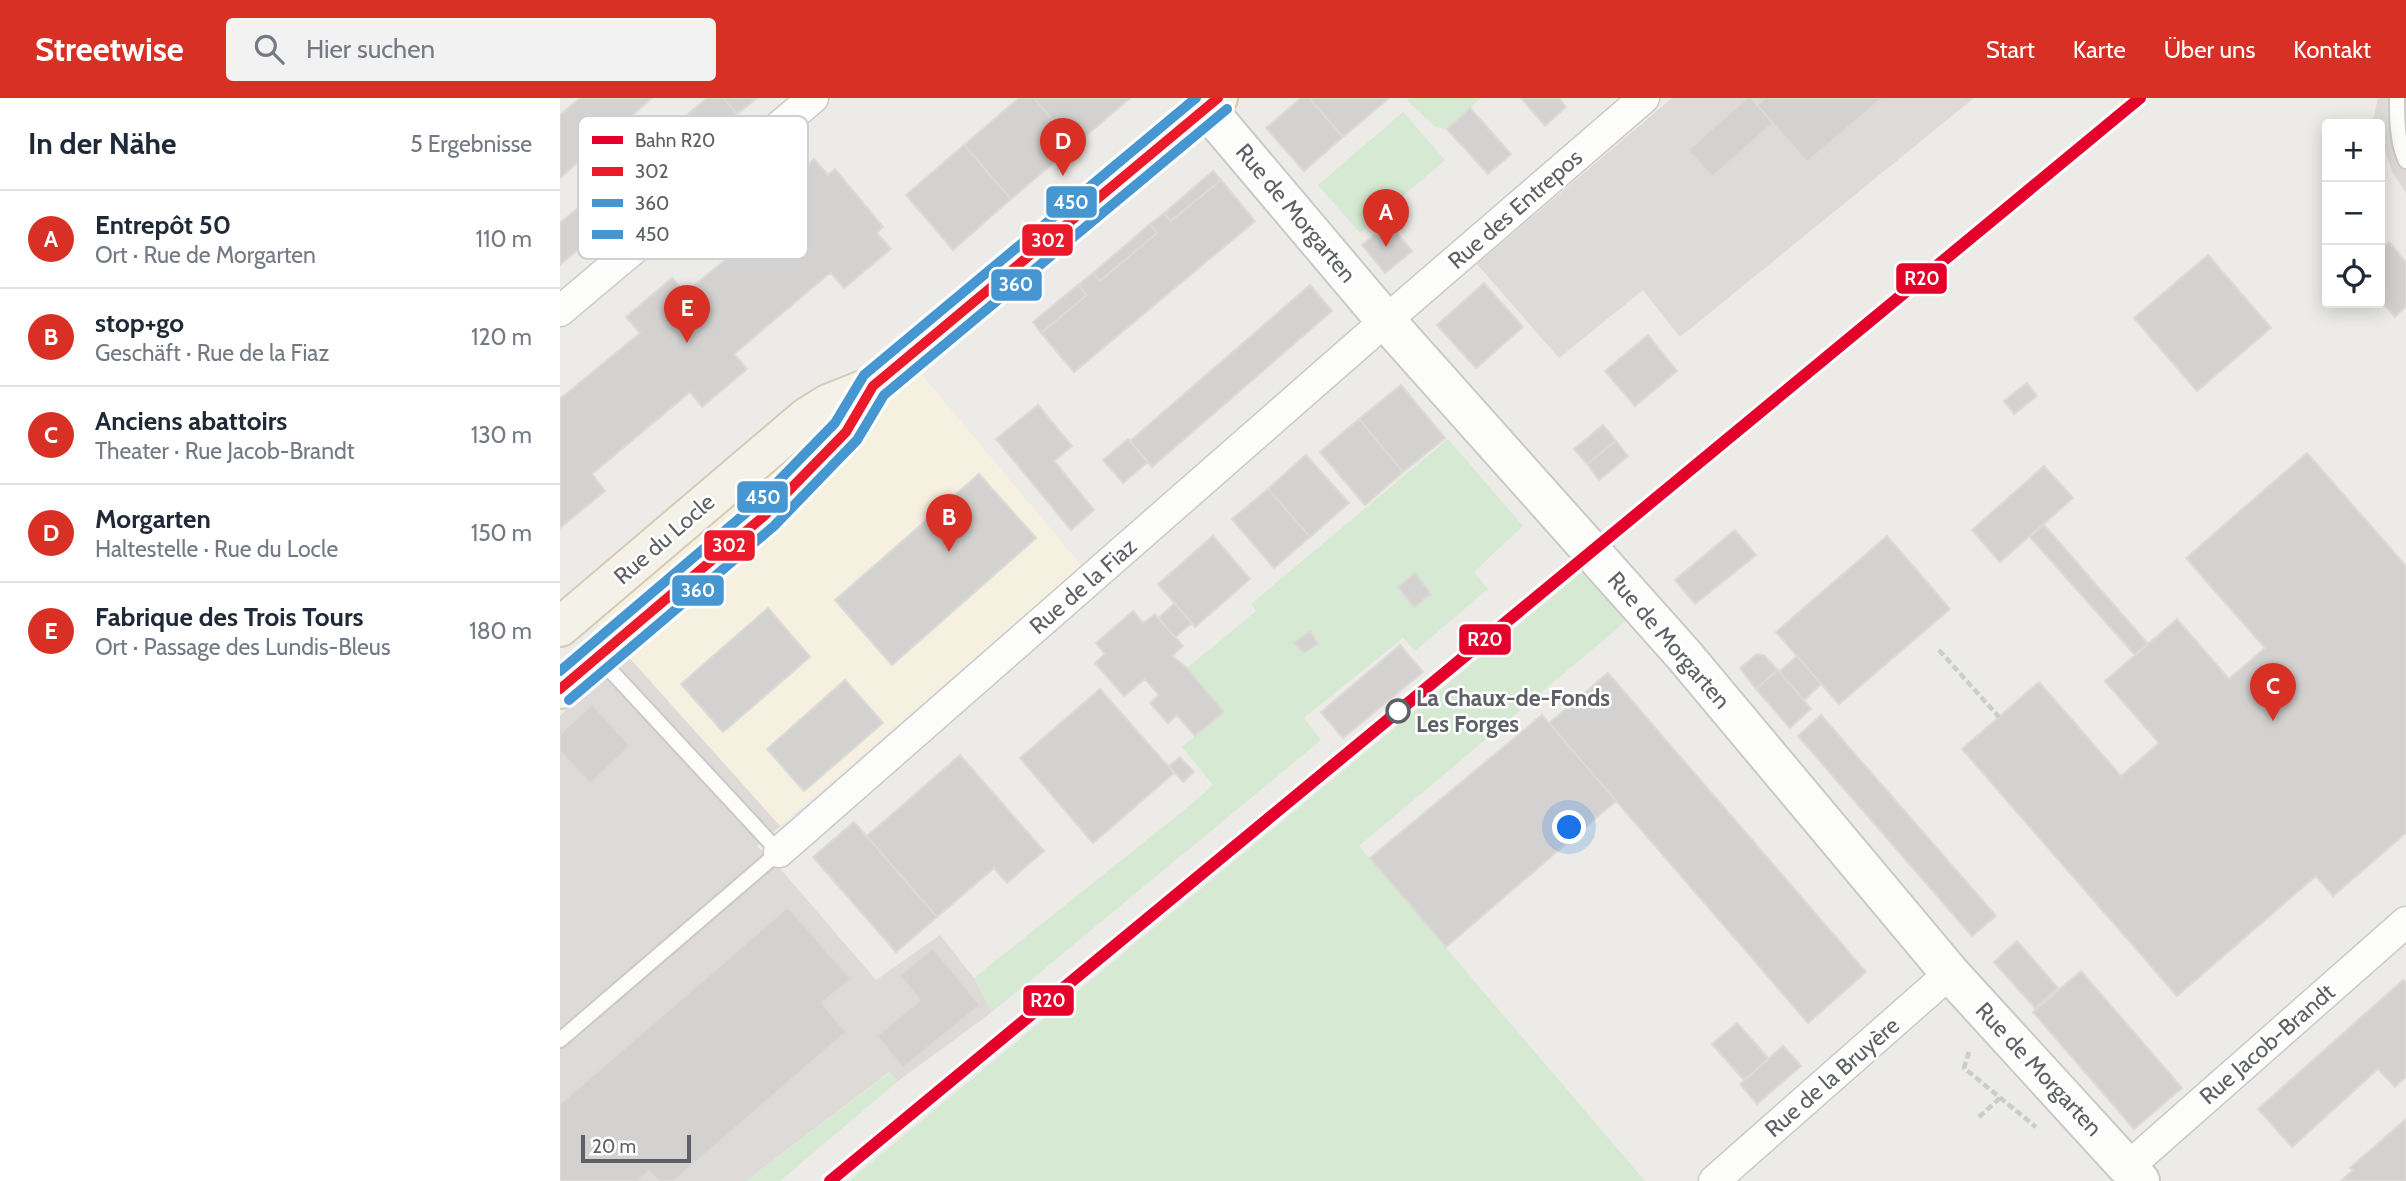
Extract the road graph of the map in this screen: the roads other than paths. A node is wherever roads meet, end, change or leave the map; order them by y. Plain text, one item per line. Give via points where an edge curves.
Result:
1 (813, 98) edge
2 (1644, 98) edge
3 (2397, 98) edge
4 (1207, 101) edge
5 (792, 116) edge
6 (2406, 162) edge
7 (622, 259) edge
8 (560, 311) edge
9 (1386, 321) junction
10 (873, 386) junction
11 (563, 625) edge
12 (598, 657) junction
13 (560, 689) edge
14 (779, 852) junction
15 (2406, 922) edge
16 (1950, 973) junction
17 (560, 1040) edge
18 (2134, 1174) edge
19 (1714, 1181) edge

1 - 5 street
2 - 9 street, Rue des Entrepos
3 - 6 lane
4 - 9 main road, Rue de Morgarten
4 - 10 main road, Rue du Locle
7 - 8 street
9 - 14 street, Rue de la Fiaz
9 - 16 main road, Rue de Morgarten via 1683,654
10 - 11 main road, Rue du Locle via 807,417
10 - 12 main road, Rue du Locle via 846,432 764,516
11 - 12 main road
12 - 13 main road, Rue du Locle
12 - 14 lane
14 - 17 lane
15 - 18 street, Rue Jacob-Brandt
16 - 18 main road, Rue de Morgarten
16 - 19 street, Rue de la Bruyère

